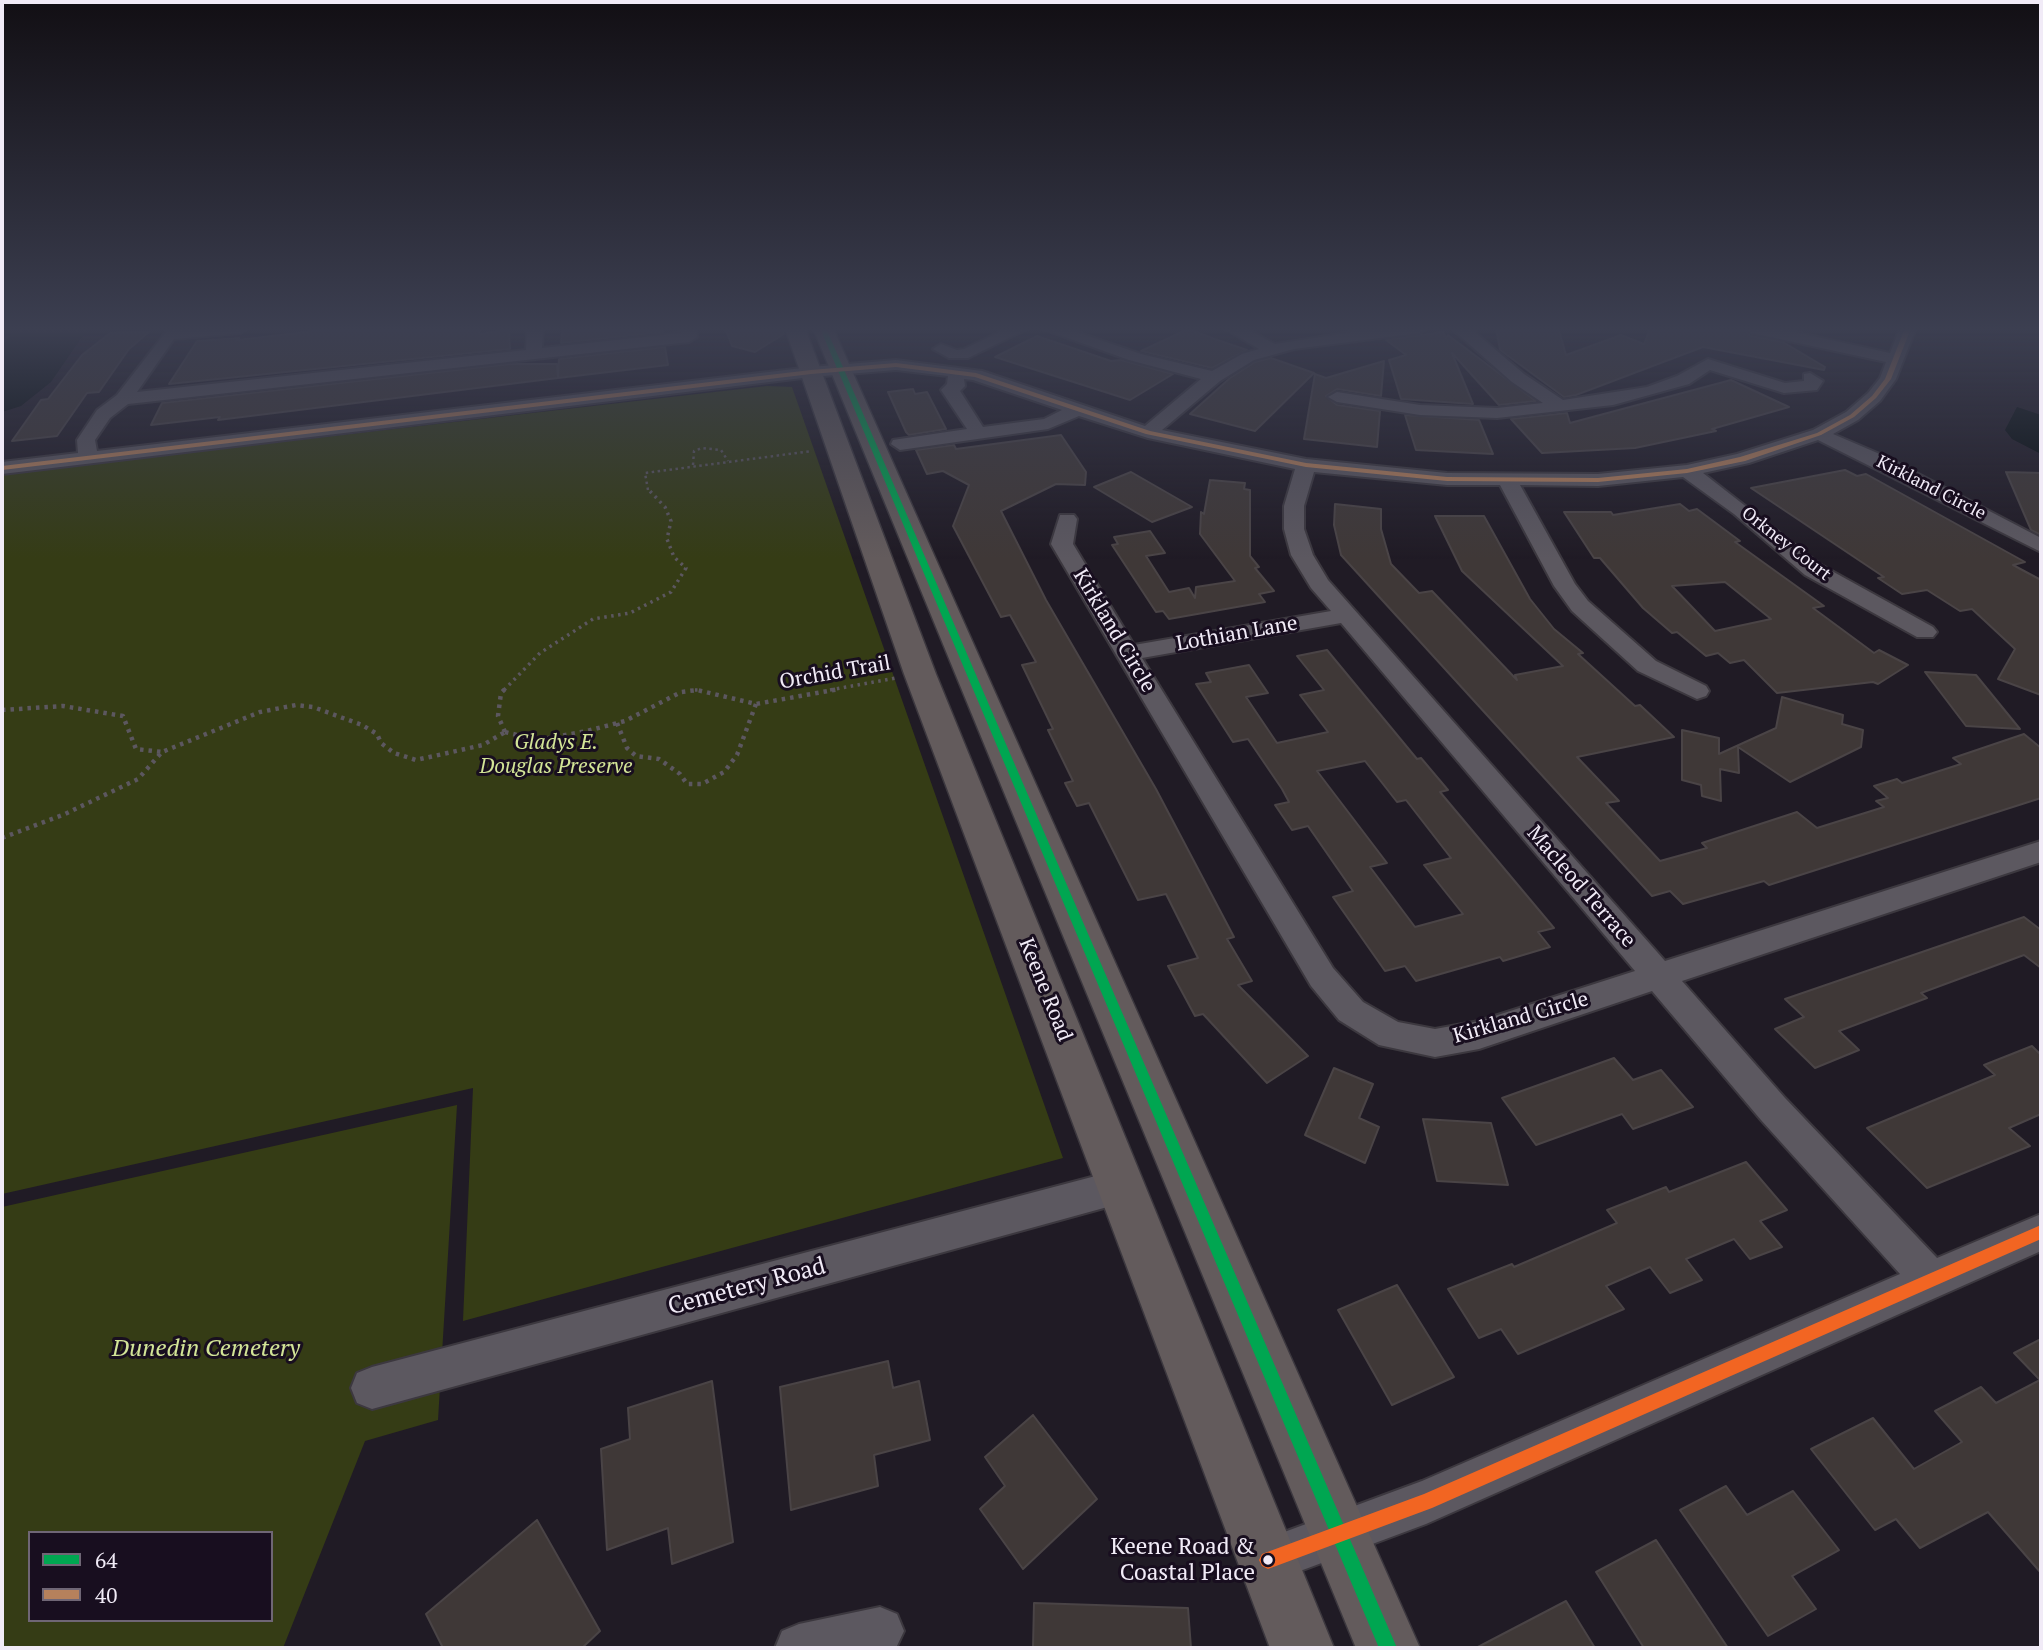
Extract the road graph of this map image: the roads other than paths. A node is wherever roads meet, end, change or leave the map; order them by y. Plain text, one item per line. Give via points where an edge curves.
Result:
1 (115, 405) edge
2 (125, 405) edge
3 (538, 405) edge
4 (837, 405) edge
5 (844, 405) edge
6 (960, 405) edge
7 (1063, 405) edge
8 (1181, 405) edge
9 (1399, 405) edge
10 (1566, 405) edge
11 (1865, 405) edge
12 (1560, 406) joint
13 (1076, 410) junction
14 (978, 433) junction
15 (1148, 433) junction
16 (1819, 434) junction
17 (900, 444) dead end
18 (88, 458) junction
19 (1306, 466) junction
20 (2, 468) edge
21 (1687, 471) junction
22 (1508, 481) junction
23 (1067, 519) dead end
24 (2041, 546) edge
25 (1346, 615) junction
26 (1925, 632) dead end
27 (1128, 653) junction
28 (1697, 691) dead end
29 (2041, 851) edge
30 (1657, 976) junction
31 (1122, 1186) junction
32 (2041, 1232) edge
33 (1931, 1280) junction
34 (372, 1388) dead end
35 (1339, 1534) junction
36 (1268, 1560) junction
37 (880, 1632) dead end
38 (799, 1648) edge
39 (1302, 1648) edge
40 (1388, 1648) edge

1 - 18 street via 86,440
2 - 18 street via 127,411 113,433
3 - 18 street
4 - 31 main road, Keene Road via 920,674
5 - 35 main road, Keene Road via 913,536
6 - 14 street
7 - 13 street
8 - 15 street
9 - 12 street via 1497,413
10 - 12 street
11 - 16 street
13 - 14 street via 1048,424
13 - 15 street
14 - 17 street
15 - 19 street
16 - 21 street
16 - 24 street, Kirkland Circle
18 - 20 street
19 - 22 street
19 - 25 street, Macleod Terrace via 1294,506 1294,529 1313,574
21 - 22 street via 1598,480
21 - 26 street, Orkney Court via 1813,570
22 - 28 street via 1580,606 1647,666
23 - 27 street, Kirkland Circle via 1062,544
25 - 27 street, Lothian Lane
25 - 30 street, Macleod Terrace
27 - 30 street, Kirkland Circle via 1322,977 1351,1011 1391,1035 1435,1043 1479,1035
29 - 30 street, Kirkland Circle
30 - 33 street, Macleod Terrace
31 - 34 street, Cemetery Road
31 - 36 main road, Keene Road
32 - 33 street
33 - 35 street via 1426,1503
35 - 36 street
35 - 40 main road, Keene Road
36 - 39 main road, Keene Road
37 - 38 street

